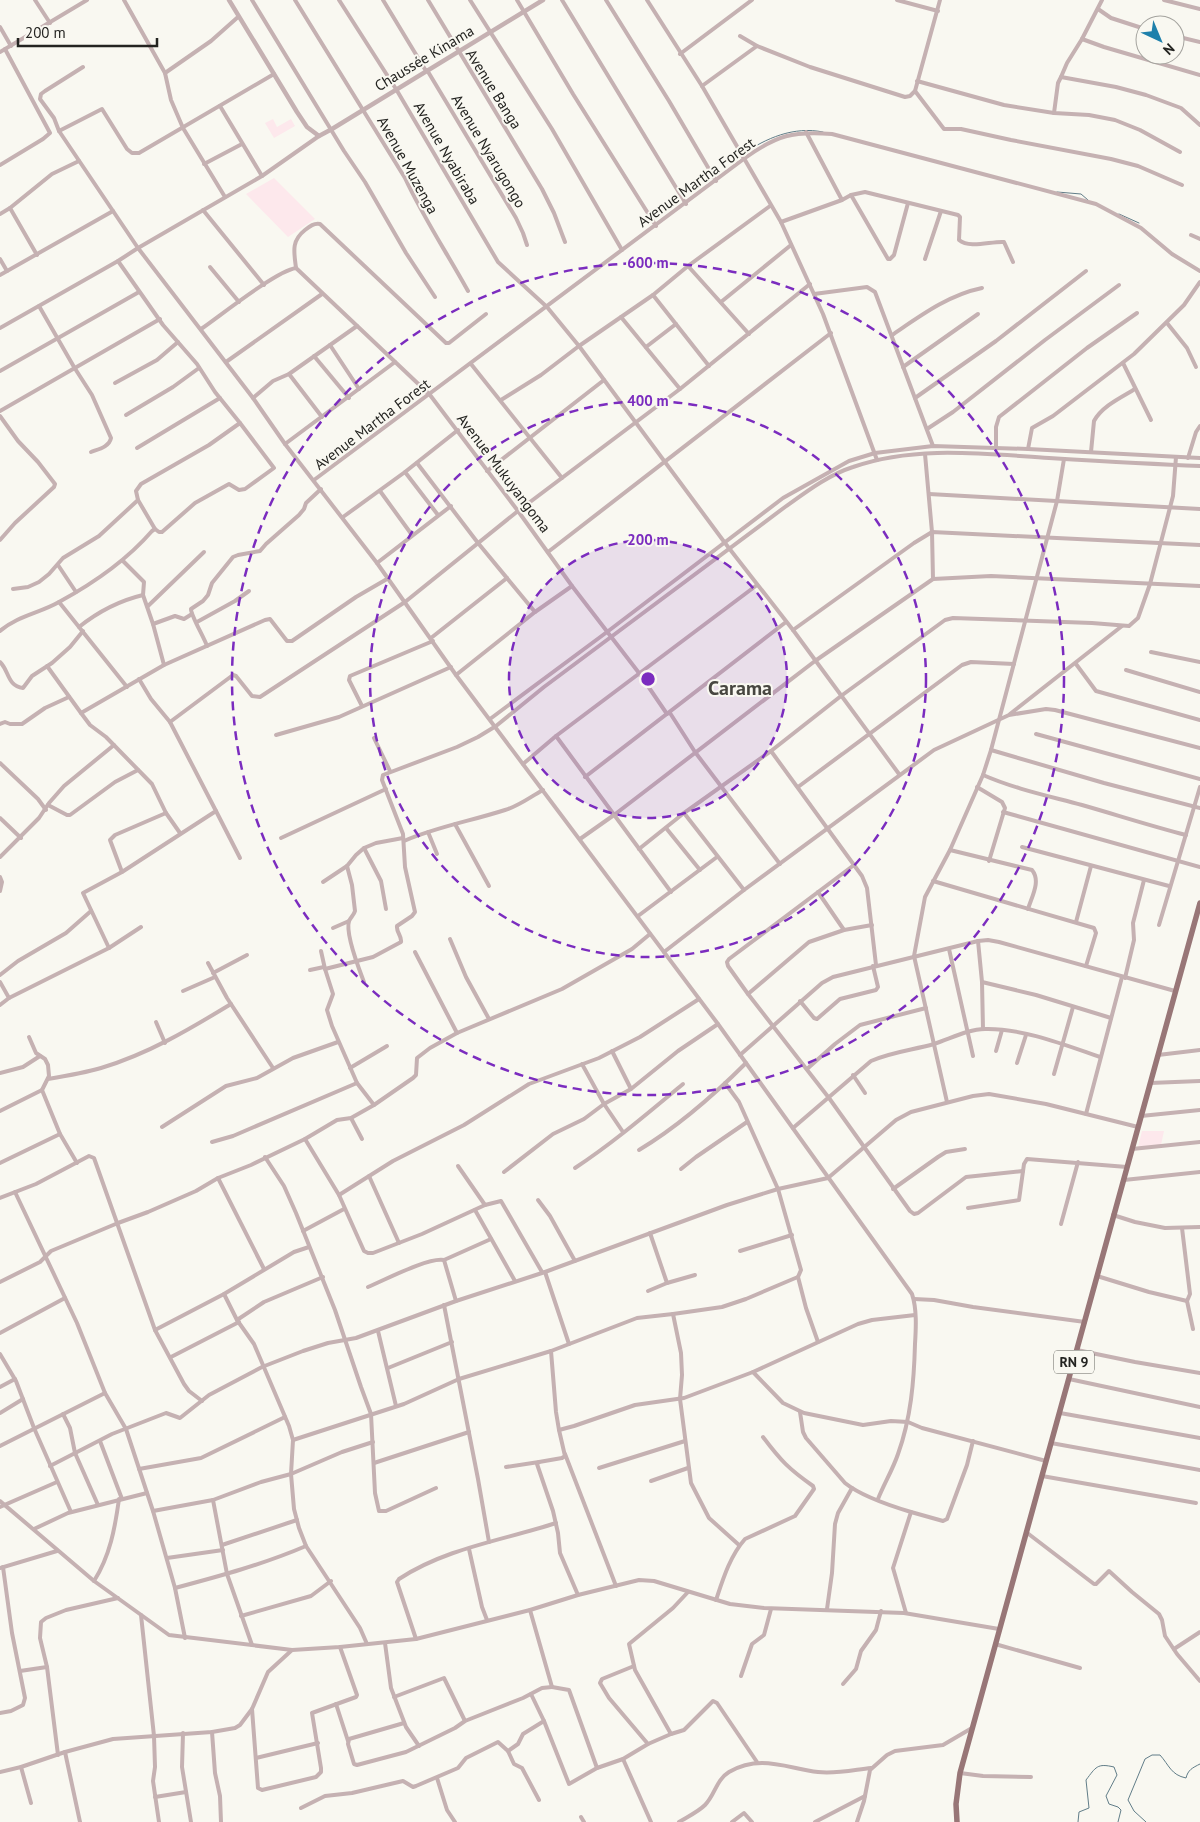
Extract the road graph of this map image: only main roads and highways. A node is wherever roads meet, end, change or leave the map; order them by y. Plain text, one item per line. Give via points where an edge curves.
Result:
1 (1200, 903) edge
2 (957, 1822) edge

1 - 2 main road, RN 9 via 972,1728 960,1774

